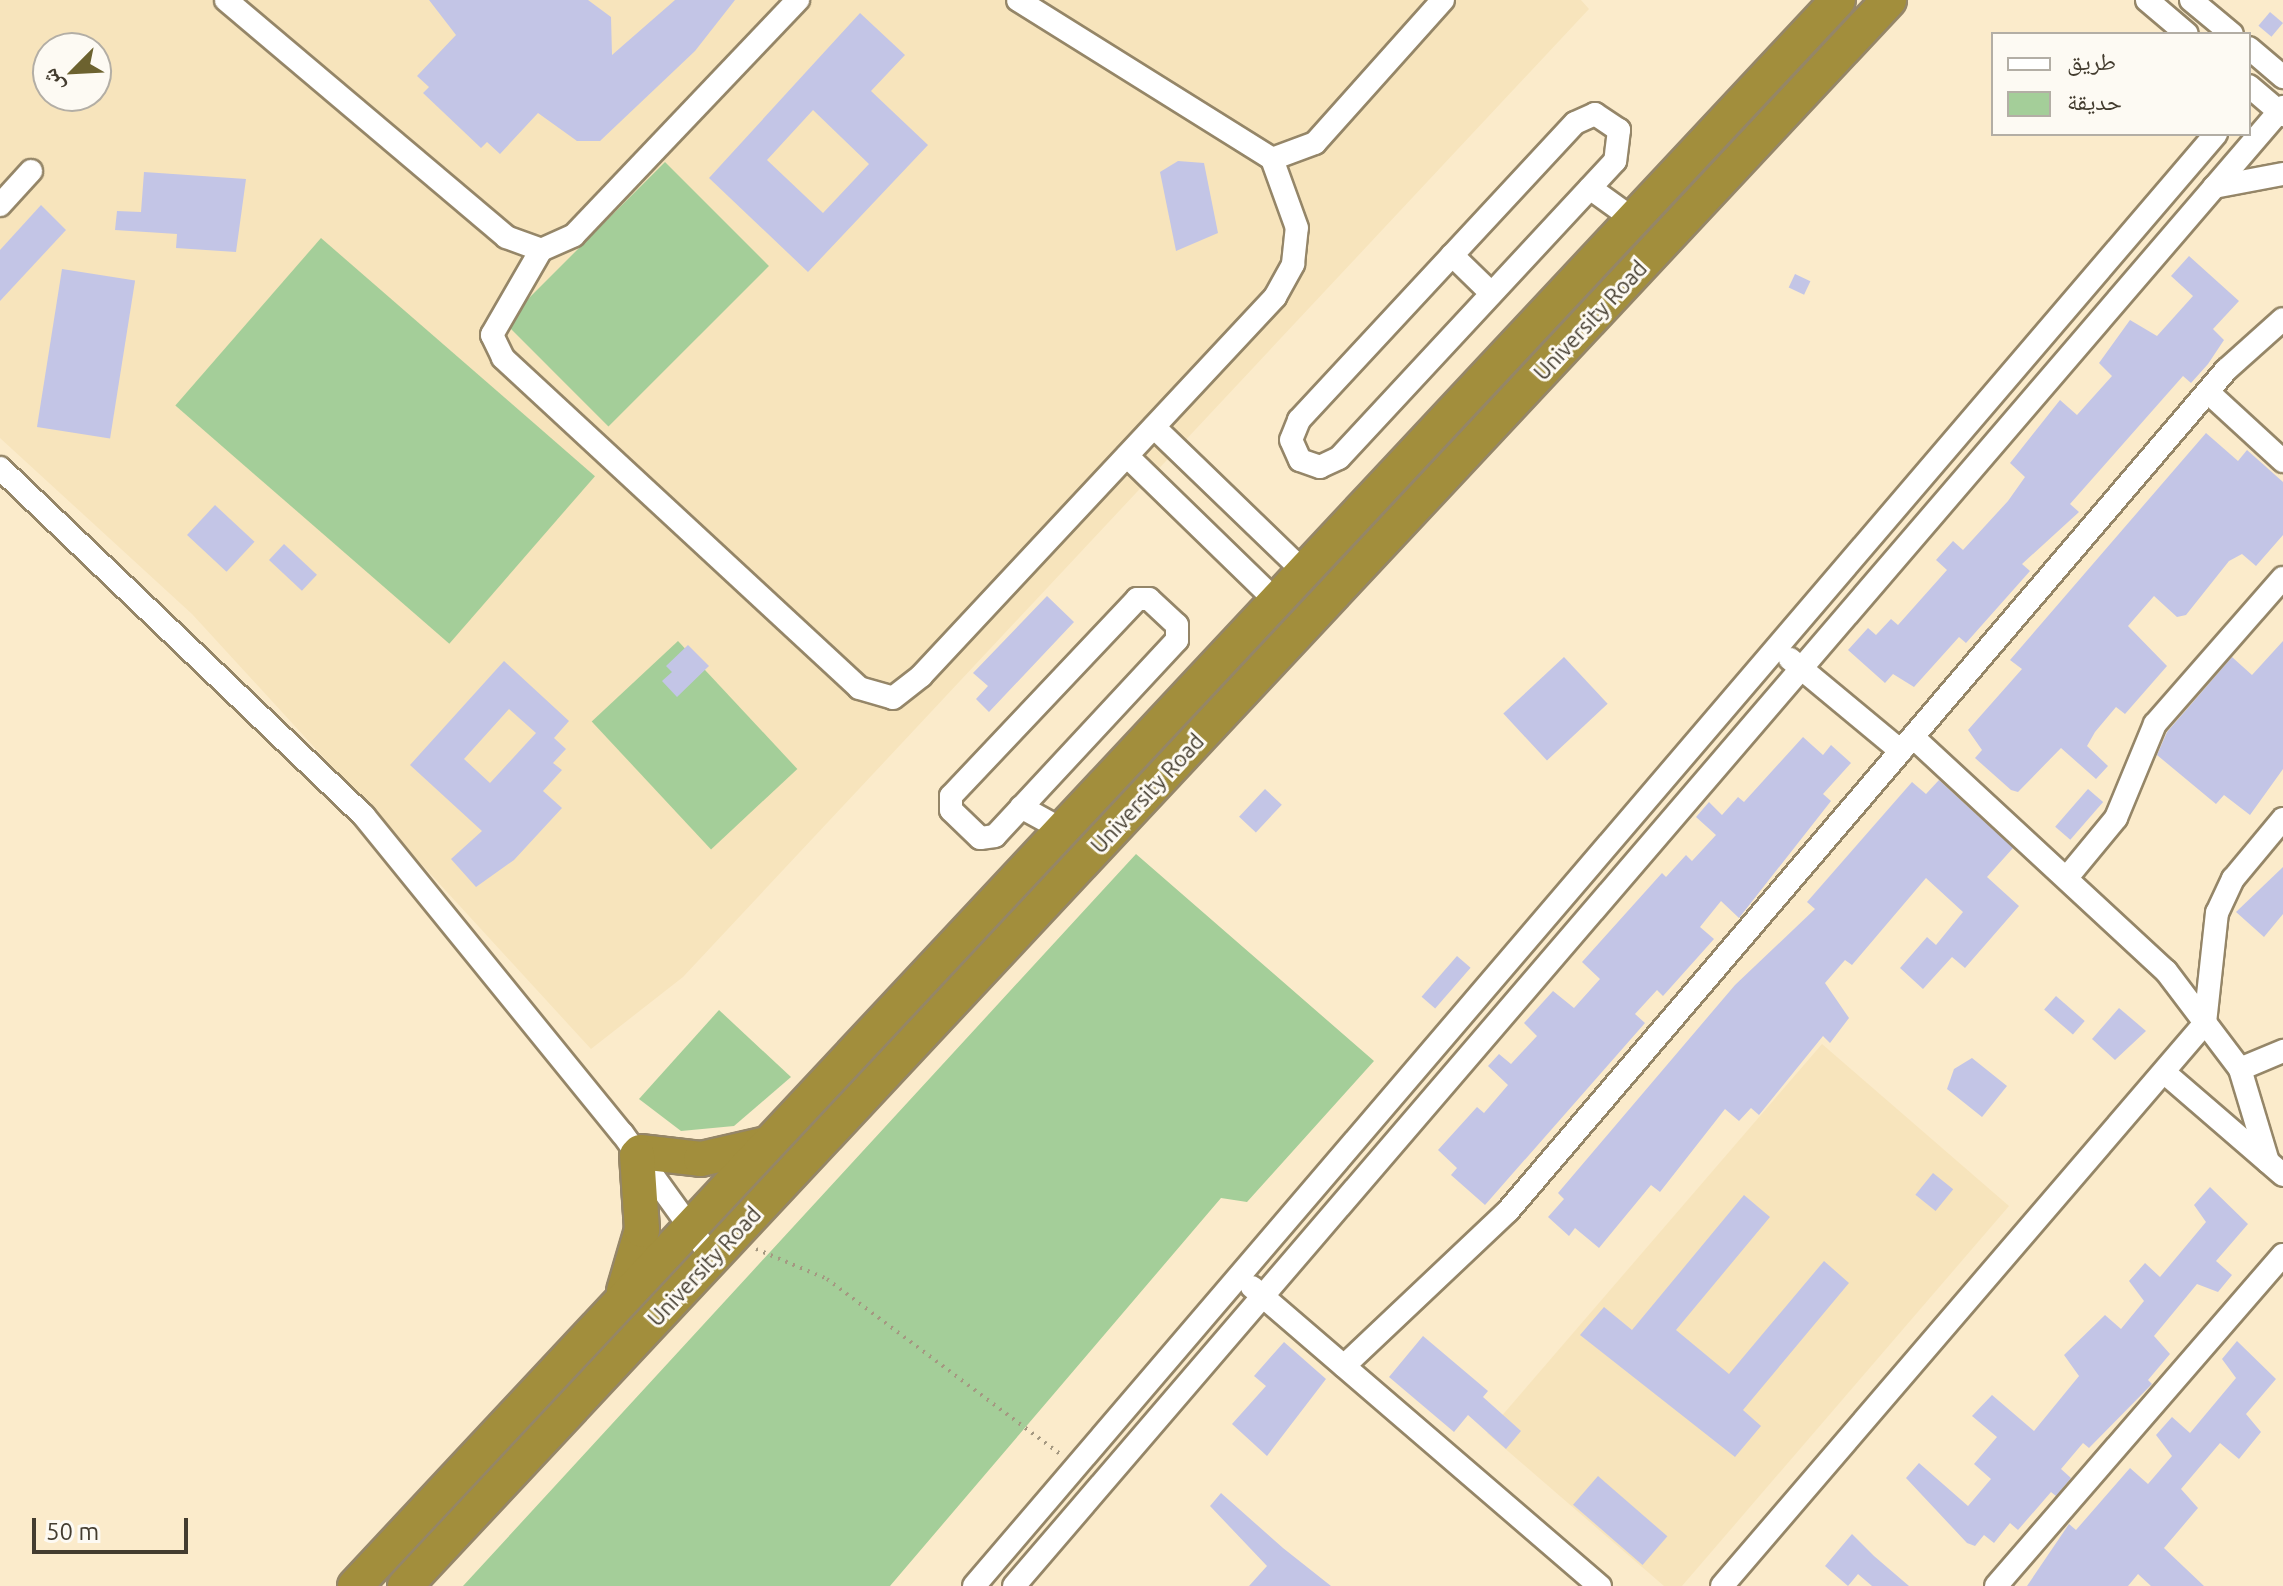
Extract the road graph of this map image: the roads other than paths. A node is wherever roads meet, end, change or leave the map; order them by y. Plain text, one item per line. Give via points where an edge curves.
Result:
1 (226, 0) edge
2 (798, 0) edge
3 (1018, 0) edge
4 (1443, 0) edge
5 (1838, 0) edge
6 (1889, 0) edge
7 (2147, 0) edge
8 (2191, 0) edge
9 (2182, 32) edge
10 (2230, 32) edge
11 (2251, 50) edge
12 (2277, 72) edge
13 (2251, 89) edge
14 (2251, 91) edge
15 (2282, 111) edge
16 (2194, 136) edge
17 (2214, 136) edge
18 (1272, 159) junction
19 (2189, 166) junction
20 (31, 171) dead end
21 (2283, 174) edge
22 (2214, 187) junction
23 (1590, 188) junction
24 (0, 205) edge
25 (1633, 219) junction
26 (541, 250) junction
27 (1452, 255) junction
28 (1491, 293) junction
29 (2283, 319) edge
30 (2208, 392) junction
31 (1154, 427) junction
32 (1127, 456) junction
33 (2283, 461) edge
34 (0, 468) edge
35 (1304, 572) junction
36 (2283, 578) edge
37 (1276, 601) junction
38 (1777, 648) junction
39 (1800, 667) junction
40 (1907, 744) junction
41 (1021, 807) junction
42 (2283, 819) edge
43 (1061, 829) junction
44 (2069, 875) junction
45 (2205, 1023) junction
46 (2283, 1051) edge
47 (2240, 1069) junction
48 (2165, 1073) junction
49 (767, 1144) junction
50 (633, 1147) junction
51 (2276, 1169) edge
52 (695, 1221) junction
53 (719, 1250) junction
54 (2283, 1255) edge
55 (1239, 1276) junction
56 (1262, 1296) junction
57 (620, 1302) junction
58 (1344, 1366) junction
59 (355, 1586) edge
60 (405, 1586) edge
61 (974, 1586) edge
62 (1014, 1586) edge
63 (1600, 1586) edge
64 (1722, 1586) edge
65 (1996, 1586) edge

1 - 26 street via 506,237
2 - 26 street via 574,235
3 - 18 street
4 - 18 street via 1315,143
5 - 25 highway, University Road
6 - 53 highway, University Road
7 - 9 street
8 - 10 street
11 - 12 street
12 - 13 street
14 - 15 street
15 - 22 street
16 - 19 street
17 - 19 street
18 - 31 street via 1292,204 1293,264 1275,297
19 - 38 street
20 - 24 street
21 - 22 street
22 - 39 street
23 - 25 street
23 - 27 street via 1622,140 1614,122 1595,114 1575,123
23 - 28 street
25 - 35 highway, University Road
26 - 32 street via 492,335 503,358 874,697 893,698 921,676
27 - 28 street
27 - 28 street via 1299,420 1291,440 1300,460 1320,467 1339,458
29 - 30 street
30 - 33 street
30 - 40 street
31 - 32 street
31 - 35 street
32 - 37 street
34 - 50 street via 364,816
35 - 37 highway, University Road
36 - 44 street via 2155,724 2116,818
37 - 43 highway, University Road
38 - 39 street
38 - 55 street
39 - 40 street
39 - 56 street
40 - 44 street
40 - 58 street via 1508,1211
41 - 41 street via 984,840 949,803 1137,599 1149,599 1177,625 1177,640
41 - 43 street
42 - 45 street via 2233,879 2217,913
43 - 49 highway, University Road
44 - 45 street via 2166,971
45 - 47 street
45 - 48 street
46 - 47 street
47 - 51 street
48 - 51 street
48 - 64 street
49 - 50 highway via 701,1159
49 - 52 highway, University Road
50 - 52 street
50 - 57 highway via 642,1230
52 - 53 street
52 - 57 highway, University Road
53 - 60 highway, University Road
54 - 65 street
55 - 56 street
55 - 61 street
56 - 58 street
56 - 62 street
57 - 59 highway, University Road
58 - 63 street

